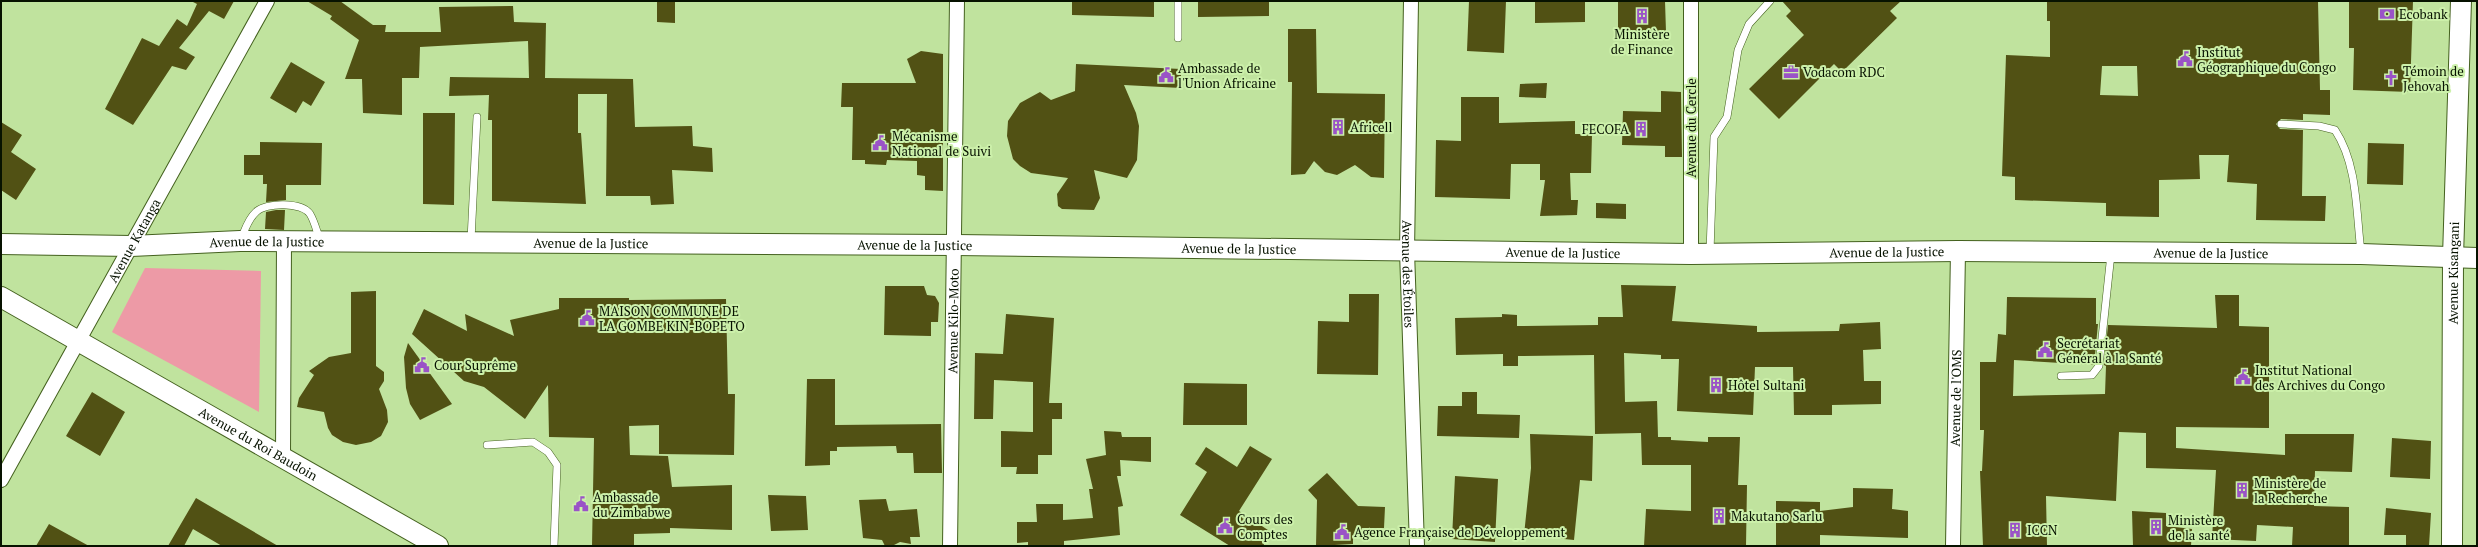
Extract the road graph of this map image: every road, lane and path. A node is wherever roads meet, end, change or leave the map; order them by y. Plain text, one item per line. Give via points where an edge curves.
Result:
1 (266, 1) edge
2 (957, 1) edge
3 (1178, 1) edge
4 (1412, 1) edge
5 (1691, 1) edge
6 (1770, 1) edge
7 (2461, 1) edge
8 (1178, 38) dead end
9 (477, 117) dead end
10 (2281, 124) dead end
11 (240, 241) junction
12 (284, 241) junction
13 (321, 242) junction
14 (471, 242) junction
15 (1, 244) edge
16 (955, 245) junction
17 (131, 246) junction
18 (1407, 251) junction
19 (1958, 251) junction
20 (2111, 252) junction
21 (1700, 254) junction
22 (2361, 254) junction
23 (2453, 256) junction
24 (2477, 258) edge
25 (1, 297) edge
26 (78, 340) junction
27 (2062, 376) dead end
28 (487, 445) dead end
29 (283, 457) junction
30 (1, 480) edge
31 (438, 546) edge
32 (554, 546) edge
33 (950, 546) edge
34 (1417, 546) edge
35 (1953, 546) edge
36 (2452, 546) edge

1 - 17 street, Avenue Katanga
2 - 16 street, Avenue Kilo-Moto
3 - 8 lane
4 - 18 street, Avenue des Étoiles
5 - 21 street, Avenue du Cercle
6 - 21 lane via 1749,24 1738,50 1726,116 1714,138
7 - 23 main road, Avenue Kisangani
9 - 14 lane
10 - 22 lane via 2319,126 2335,130 2344,144 2352,170
11 - 12 main road, Avenue de la Justice
11 - 13 lane via 257,211 264,206 288,206 299,207 310,214
11 - 17 main road, Avenue de la Justice
12 - 13 main road, Avenue de la Justice
12 - 29 street
13 - 14 main road, Avenue de la Justice
14 - 16 main road, Avenue de la Justice
15 - 17 main road, Avenue de la Justice
16 - 18 main road, Avenue de la Justice
16 - 33 street, Avenue Kilo-Moto
17 - 26 street, Avenue Katanga
18 - 21 main road, Avenue de la Justice
18 - 34 street, Avenue des Étoiles
19 - 20 main road, Avenue de la Justice
19 - 21 main road, Avenue de la Justice
19 - 35 street, Avenue de l'OMS
20 - 22 main road, Avenue de la Justice
20 - 27 lane via 2099,366 2092,375
22 - 23 main road, Avenue de la Justice
23 - 24 main road, Avenue de la Justice
23 - 36 main road, Avenue Kisangani
25 - 26 main road, Avenue du Roi Baudoin
26 - 29 main road, Avenue du Roi Baudoin
26 - 30 street, Avenue Katanga
28 - 32 lane via 533,442 548,452 557,465
29 - 31 main road, Avenue du Roi Baudoin

